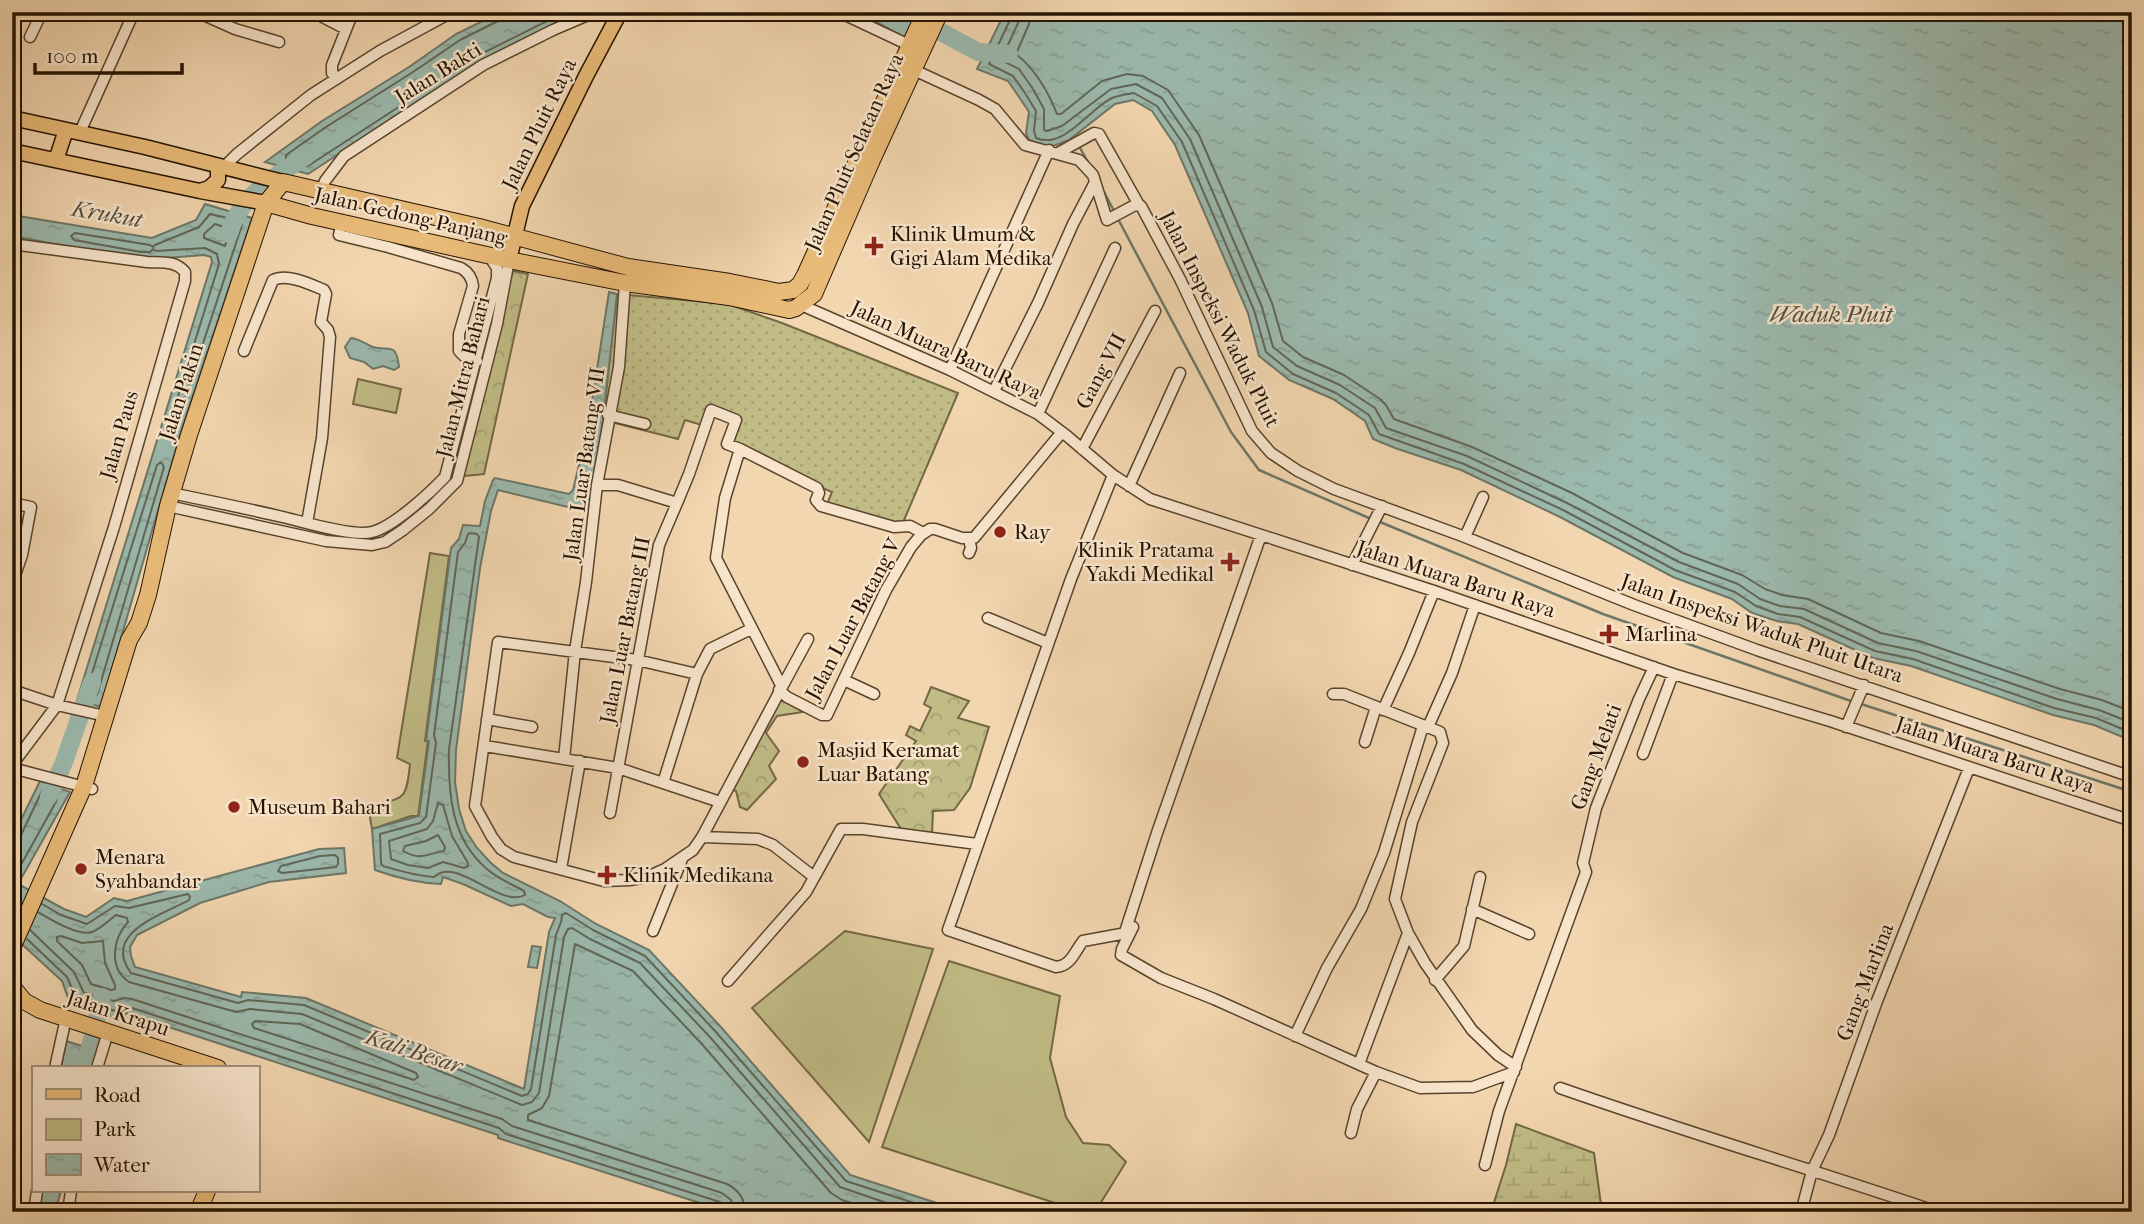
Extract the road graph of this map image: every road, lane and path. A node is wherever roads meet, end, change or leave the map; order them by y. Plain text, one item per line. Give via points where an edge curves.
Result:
1 (42, 12) edge
2 (134, 12) edge
3 (197, 12) edge
4 (313, 12) edge
5 (353, 12) edge
6 (452, 12) edge
7 (595, 12) edge
8 (620, 12) edge
9 (839, 12) edge
10 (925, 12) edge
11 (940, 12) edge
12 (346, 29) junction
13 (30, 37) dead end
14 (279, 42) dead end
15 (915, 45) junction
16 (914, 70) junction
17 (337, 78) junction
18 (12, 118) edge
19 (73, 131) junction
20 (12, 151) edge
21 (1054, 152) junction
22 (57, 160) junction
23 (225, 168) junction
24 (280, 182) junction
25 (1094, 184) junction
26 (321, 191) junction
27 (206, 192) junction
28 (259, 202) junction
29 (1139, 205) junction
30 (342, 222) junction
31 (514, 236) junction
32 (12, 244) edge
33 (445, 245) junction
34 (1115, 248) dead end
35 (489, 256) junction
36 (427, 258) junction
37 (509, 260) junction
38 (625, 283) junction
39 (793, 290) joint
40 (801, 304) junction
41 (1155, 311) dead end
42 (492, 323) junction
43 (244, 351) dead end
44 (477, 361) junction
45 (950, 370) junction
46 (1180, 373) dead end
47 (994, 391) junction
48 (1038, 414) junction
49 (608, 415) junction
50 (645, 424) dead end
51 (1062, 432) junction
52 (740, 449) junction
53 (1082, 449) junction
54 (1113, 475) junction
55 (597, 485) junction
56 (1129, 486) junction
57 (1483, 497) dead end
58 (169, 500) junction
59 (12, 503) edge
60 (677, 503) junction
61 (1382, 506) junction
62 (293, 519) junction
63 (307, 523) junction
64 (331, 528) junction
65 (289, 531) junction
66 (923, 533) junction
67 (1261, 535) junction
68 (1465, 537) junction
69 (969, 539) junction
70 (326, 541) junction
71 (969, 554) dead end
72 (1352, 565) junction
73 (12, 584) edge
74 (1434, 591) junction
75 (1475, 605) junction
76 (988, 618) dead end
77 (139, 623) junction
78 (751, 629) junction
79 (808, 639) dead end
80 (1048, 643) junction
81 (576, 651) junction
82 (637, 660) junction
83 (1654, 667) junction
84 (696, 674) junction
85 (1674, 674) junction
86 (844, 680) junction
87 (1864, 685) junction
88 (780, 688) junction
89 (12, 690) edge
90 (874, 694) dead end
91 (1333, 694) dead end
92 (57, 705) junction
93 (1379, 708) junction
94 (103, 715) junction
95 (487, 719) junction
96 (1426, 726) junction
97 (532, 727) dead end
98 (1846, 727) junction
99 (1365, 742) dead end
100 (485, 746) junction
101 (1643, 754) dead end
102 (564, 759) junction
103 (580, 761) junction
104 (12, 766) edge
105 (618, 768) junction
106 (1969, 768) junction
107 (2132, 777) edge
108 (663, 783) junction
109 (85, 787) junction
110 (720, 802) junction
111 (610, 813) dead end
112 (2132, 821) edge
113 (702, 837) junction
114 (977, 844) junction
115 (682, 858) junction
116 (561, 869) junction
117 (814, 877) junction
118 (1480, 877) dead end
119 (1472, 909) junction
120 (1131, 914) junction
121 (653, 931) dead end
122 (1408, 933) junction
123 (1529, 934) dead end
124 (14, 953) edge
125 (1435, 980) junction
126 (728, 981) dead end
127 (13, 991) edge
128 (68, 1019) junction
129 (107, 1031) junction
130 (1295, 1036) junction
131 (1359, 1064) junction
132 (56, 1066) edge
133 (98, 1066) edge
134 (212, 1066) edge
135 (1515, 1069) junction
136 (1376, 1072) junction
137 (1560, 1088) dead end
138 (1351, 1133) dead end
139 (1485, 1165) dead end
140 (1812, 1171) junction
141 (37, 1192) edge
142 (71, 1192) edge
143 (207, 1192) edge
144 (34, 1212) edge
145 (68, 1212) edge
146 (198, 1212) edge
147 (1801, 1212) edge
148 (1938, 1212) edge

1 - 13 street
2 - 19 street
3 - 14 street
4 - 12 street
5 - 12 street
6 - 17 street
7 - 26 street, Jalan Bakti via 483,65 415,109 344,156
8 - 31 main road, Jalan Pluit Raya via 522,206
9 - 15 street
10 - 15 highway, Jalan Pluit Selatan Raya
11 - 15 highway, Jalan Pluit Selatan Raya
12 - 17 street via 332,65
15 - 16 highway, Jalan Pluit Selatan Raya
15 - 39 highway, Jalan Pluit Selatan Raya via 806,275
16 - 21 street, Jalan Inspeksi Waduk Pluit via 995,109 1024,145
16 - 40 highway, Jalan Pluit Selatan Raya via 814,294
17 - 23 street via 311,94
18 - 19 main road, Jalan Gedong Panjang
19 - 22 main road
19 - 23 main road, Jalan Gedong Panjang
20 - 22 main road, Jalan Gedong Panjang
21 - 25 street, Jalan Inspeksi Waduk Pluit via 1079,160 1093,175
21 - 29 street via 1094,132 1099,134
21 - 45 street
22 - 27 main road, Jalan Gedong Panjang
23 - 24 main road, Jalan Gedong Panjang
23 - 27 main road
24 - 26 highway, Jalan Gedong Panjang
24 - 28 highway, Jalan Pakin
25 - 29 street, Jalan Inspeksi Waduk Pluit via 1105,219
25 - 47 street
26 - 31 highway, Jalan Gedong Panjang
27 - 28 main road, Jalan Gedong Panjang
28 - 30 highway, Jalan Gedong Panjang
28 - 58 highway, Jalan Pakin
29 - 61 street, Jalan Inspeksi Waduk Pluit via 1180,279 1252,431 1270,453 1298,471
30 - 33 highway, Jalan Gedong Panjang
30 - 36 street via 339,235
31 - 37 main road, Jalan Pluit Raya
31 - 39 highway, Jalan Gedong Panjang via 628,267 779,292
32 - 92 street, Jalan Paus via 169,263 185,272 114,527
33 - 35 highway, Jalan Gedong Panjang
33 - 36 street
34 - 48 street
35 - 37 highway, Jalan Gedong Panjang
35 - 42 street, Jalan Mitra Bahari via 498,273
36 - 44 street via 461,268 472,280 459,351
37 - 38 highway, Jalan Gedong Panjang
37 - 42 street, Jalan Mitra Bahari
38 - 40 highway, Jalan Gedong Panjang via 729,296 789,310
38 - 49 street, Jalan Luar Batang VII via 619,367
40 - 45 street, Jalan Muara Baru Raya
41 - 53 street, Gang VII
42 - 44 street, Jalan Mitra Bahari
42 - 70 street, Jalan Mitra Bahari via 457,481 385,542
43 - 63 street via 274,280 280,276 324,290 321,322 330,337 322,439
44 - 64 street, Jalan Mitra Bahari via 445,477 379,530
45 - 47 street, Jalan Muara Baru Raya
46 - 56 street
47 - 48 street, Jalan Muara Baru Raya
48 - 51 street, Jalan Muara Baru Raya
49 - 50 street
49 - 55 street, Jalan Luar Batang VII
51 - 53 street, Jalan Muara Baru Raya
51 - 69 street
52 - 60 street, Jalan Luar Batang III via 727,444 736,420 711,410
52 - 66 street, Jalan Luar Batang V via 817,488 816,500 821,506
52 - 78 street, Jalan Luar Batang V via 725,498 716,558
53 - 54 street, Jalan Muara Baru Raya
54 - 56 street, Jalan Muara Baru Raya
54 - 80 street
55 - 60 street via 618,485
55 - 81 street, Jalan Luar Batang VII
56 - 67 street, Jalan Muara Baru Raya via 1150,499
57 - 68 street
58 - 62 street, Jalan Mitra Bahari
58 - 65 street, Jalan Mitra Bahari
58 - 77 highway, Jalan Pakin
59 - 73 street via 31,507
60 - 82 street, Jalan Luar Batang III via 659,545
61 - 68 street, Jalan Inspeksi Waduk Pluit Utara
61 - 72 street
62 - 63 street, Jalan Mitra Bahari
62 - 65 street
63 - 64 street, Jalan Mitra Bahari
64 - 70 street
65 - 70 street, Jalan Mitra Bahari
66 - 69 street, Jalan Luar Batang V via 935,529
66 - 86 street, Jalan Luar Batang V via 886,590
67 - 72 street, Jalan Muara Baru Raya
67 - 120 street
68 - 87 street, Jalan Inspeksi Waduk Pluit Utara via 1634,605
69 - 71 street
72 - 74 street, Jalan Muara Baru Raya
74 - 75 street, Jalan Muara Baru Raya
74 - 93 street via 1409,653
75 - 83 street, Jalan Muara Baru Raya
75 - 96 street via 1452,673
76 - 80 street
77 - 94 highway, Jalan Pakin
77 - 109 highway, Jalan Pakin via 119,706
78 - 84 street via 710,649
78 - 88 street, Jalan Luar Batang V
79 - 88 street
80 - 114 street
81 - 82 street
81 - 95 street via 498,642
81 - 102 street, Jalan Luar Batang VII
82 - 84 street
82 - 105 street, Jalan Luar Batang III
83 - 85 street, Jalan Muara Baru Raya
83 - 135 street, Gang Melati via 1596,808 1583,863 1586,872
84 - 108 street
85 - 98 street, Jalan Muara Baru Raya
85 - 101 street
86 - 88 street, Jalan Luar Batang V via 824,716
86 - 90 street
87 - 98 street
87 - 107 street, Jalan Inspeksi Waduk Pluit Utara
88 - 110 street, Jalan Luar Batang V
89 - 92 street
91 - 93 street
92 - 94 street
92 - 104 street, Jalan Paus
93 - 96 street
93 - 99 street
94 - 109 highway, Jalan Pakin
95 - 97 street
95 - 100 street
96 - 122 street via 1440,732 1443,743 1412,822 1395,899
96 - 130 street via 1361,909
98 - 106 street, Jalan Muara Baru Raya
100 - 102 street
100 - 116 street via 475,806 492,837 507,854
102 - 103 street
103 - 105 street
103 - 116 street
104 - 109 street
105 - 108 street
105 - 111 street, Jalan Luar Batang III
106 - 112 street, Jalan Muara Baru Raya
106 - 140 street, Gang Marlina
108 - 110 street
109 - 124 highway, Jalan Pakin
110 - 113 street, Jalan Luar Batang V
113 - 115 street, Jalan Luar Batang V
113 - 117 street via 758,839
114 - 117 street via 845,828
114 - 120 street via 948,930 1063,967 1083,941 1125,932
115 - 116 street via 647,877 630,880 604,881
115 - 121 street
117 - 126 street
118 - 119 street
119 - 123 street
119 - 125 street via 1461,951
120 - 130 street via 1133,929 1121,955 1161,978
122 - 125 street
122 - 131 street
125 - 135 street via 1472,1030
127 - 128 highway, Jalan Krapu via 40,1010
128 - 129 highway, Jalan Krapu
128 - 132 street
129 - 133 street
129 - 134 highway, Jalan Krapu
130 - 131 street
131 - 136 street
135 - 136 street via 1473,1087 1424,1088
135 - 139 street, Gang Melati
136 - 138 street via 1357,1109
137 - 140 street
140 - 147 street, Gang Marlina
140 - 148 street
141 - 144 street
142 - 145 street
143 - 146 highway

